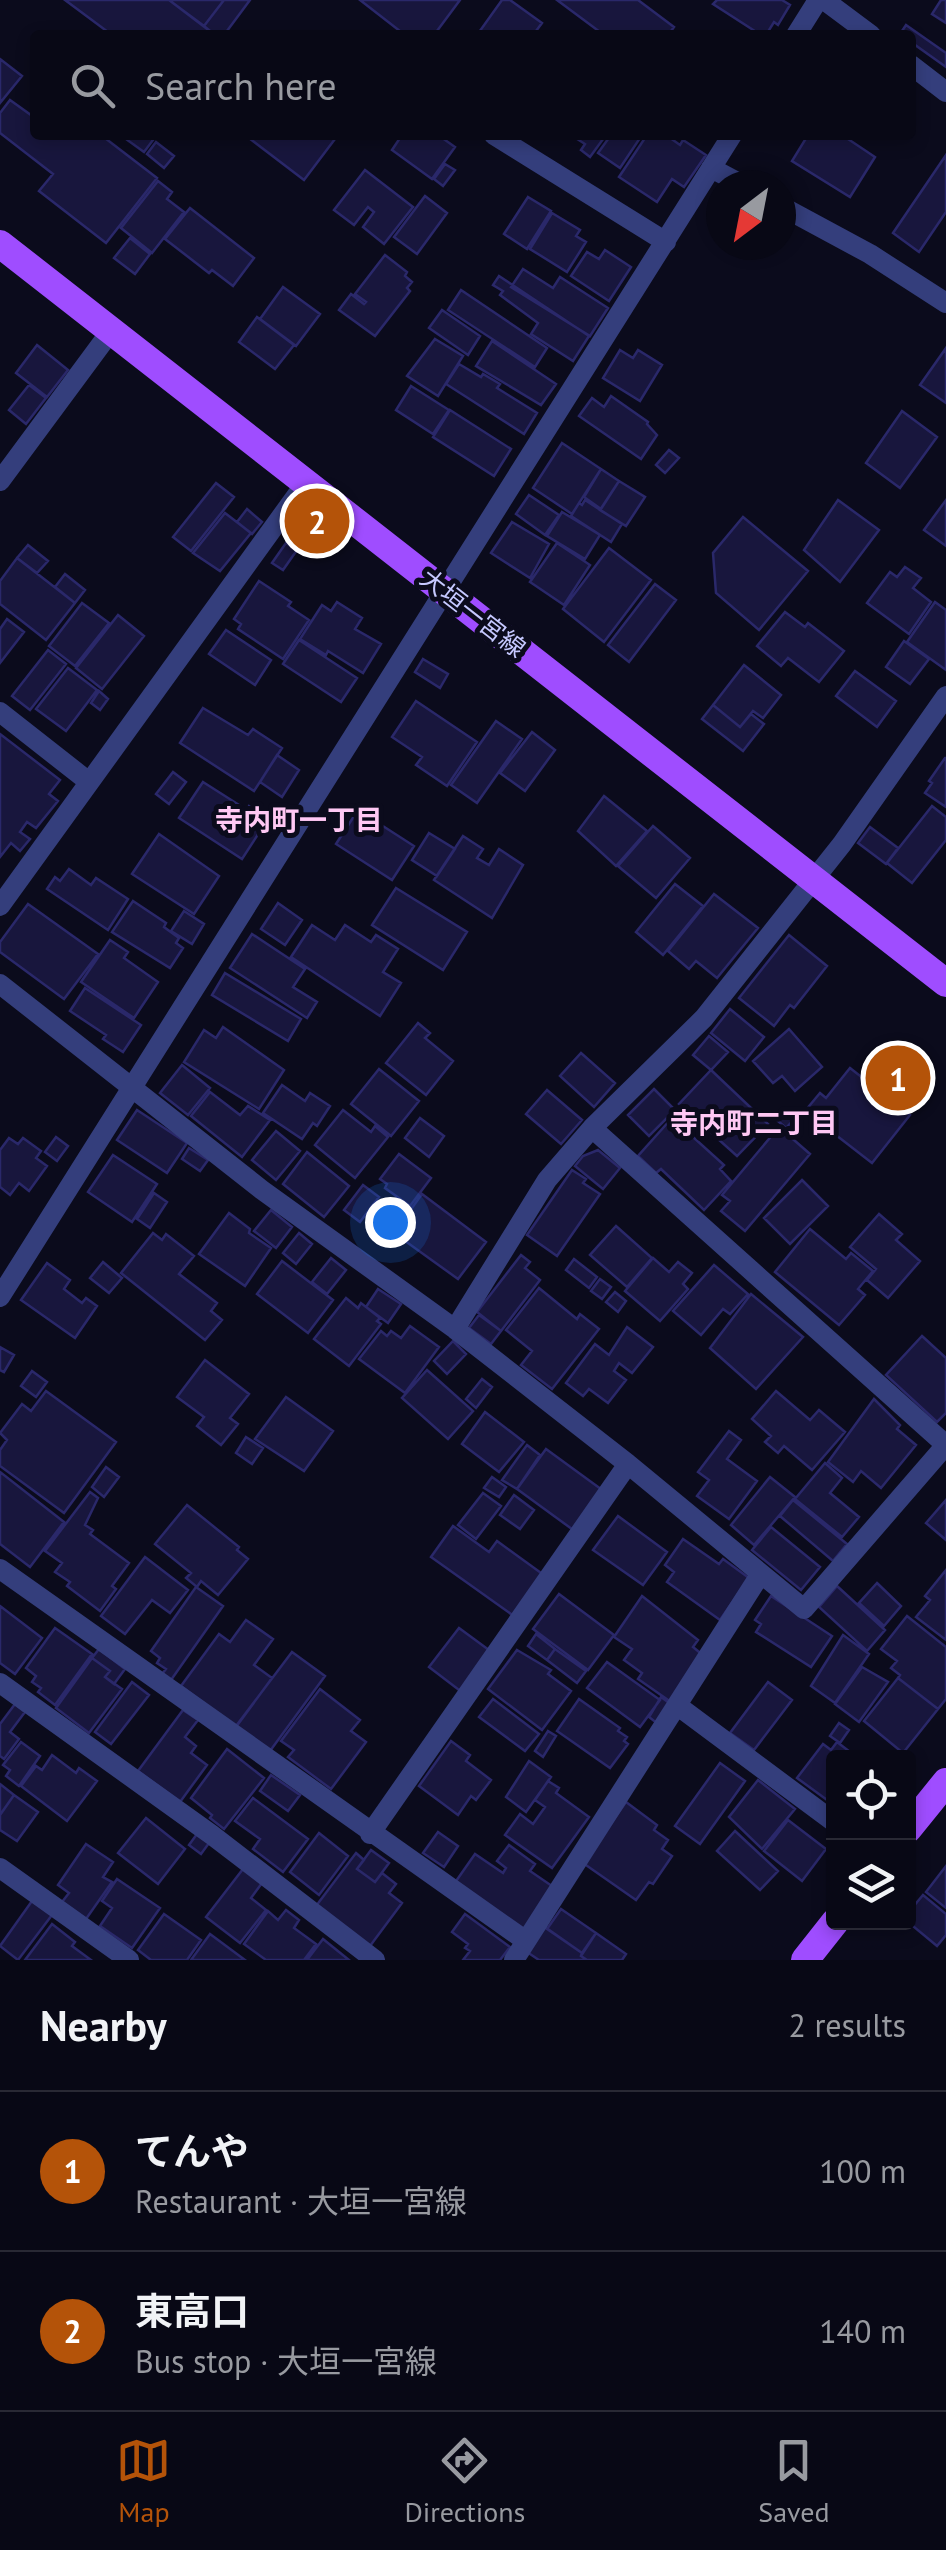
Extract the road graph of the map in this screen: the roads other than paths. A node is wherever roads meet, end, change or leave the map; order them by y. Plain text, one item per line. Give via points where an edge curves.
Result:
1 (821, 0) edge
2 (800, 30) edge
3 (863, 30) edge
4 (916, 70) edge
5 (946, 92) edge
6 (502, 140) edge
7 (729, 140) edge
8 (711, 168) junction
9 (715, 170) edge
10 (796, 214) edge
11 (666, 242) junction
12 (0, 244) edge
13 (946, 302) edge
14 (111, 330) junction
15 (0, 481) edge
16 (307, 481) junction
17 (444, 590) junction
18 (946, 696) edge
19 (0, 712) edge
20 (89, 782) junction
21 (812, 879) junction
22 (0, 906) edge
23 (0, 984) edge
24 (946, 984) edge
25 (130, 1087) junction
26 (592, 1128) junction
27 (0, 1298) edge
28 (455, 1328) junction
29 (628, 1464) junction
30 (0, 1569) edge
31 (760, 1575) junction
32 (0, 1683) edge
33 (678, 1706) junction
34 (946, 1782) edge
35 (826, 1816) edge
36 (916, 1819) edge
37 (370, 1834) junction
38 (0, 1868) edge
39 (828, 1930) edge
40 (526, 1941) junction
41 (129, 1960) edge
42 (376, 1960) edge
43 (514, 1960) edge
44 (805, 1960) edge

1 - 2 street
1 - 3 street
4 - 5 street
6 - 11 street
7 - 8 street
8 - 9 street
8 - 11 street
10 - 13 street
11 - 17 street
12 - 14 main road, 大垣一宮線
14 - 15 street
14 - 16 main road, 大垣一宮線
16 - 17 main road, 大垣一宮線
16 - 20 street
17 - 21 main road, 大垣一宮線
17 - 25 street
18 - 21 street
19 - 20 street
20 - 22 street
21 - 24 main road, 大垣一宮線
21 - 26 street via 704,1018
23 - 25 street
25 - 27 street
25 - 28 street
26 - 28 street via 548,1180
26 - 31 street via 946,1445 804,1609
28 - 29 street
29 - 31 street
29 - 37 street
30 - 37 street
31 - 33 street
32 - 42 street
33 - 35 street
33 - 40 street
34 - 36 main road
37 - 40 street
38 - 41 street
39 - 44 main road
40 - 43 street

